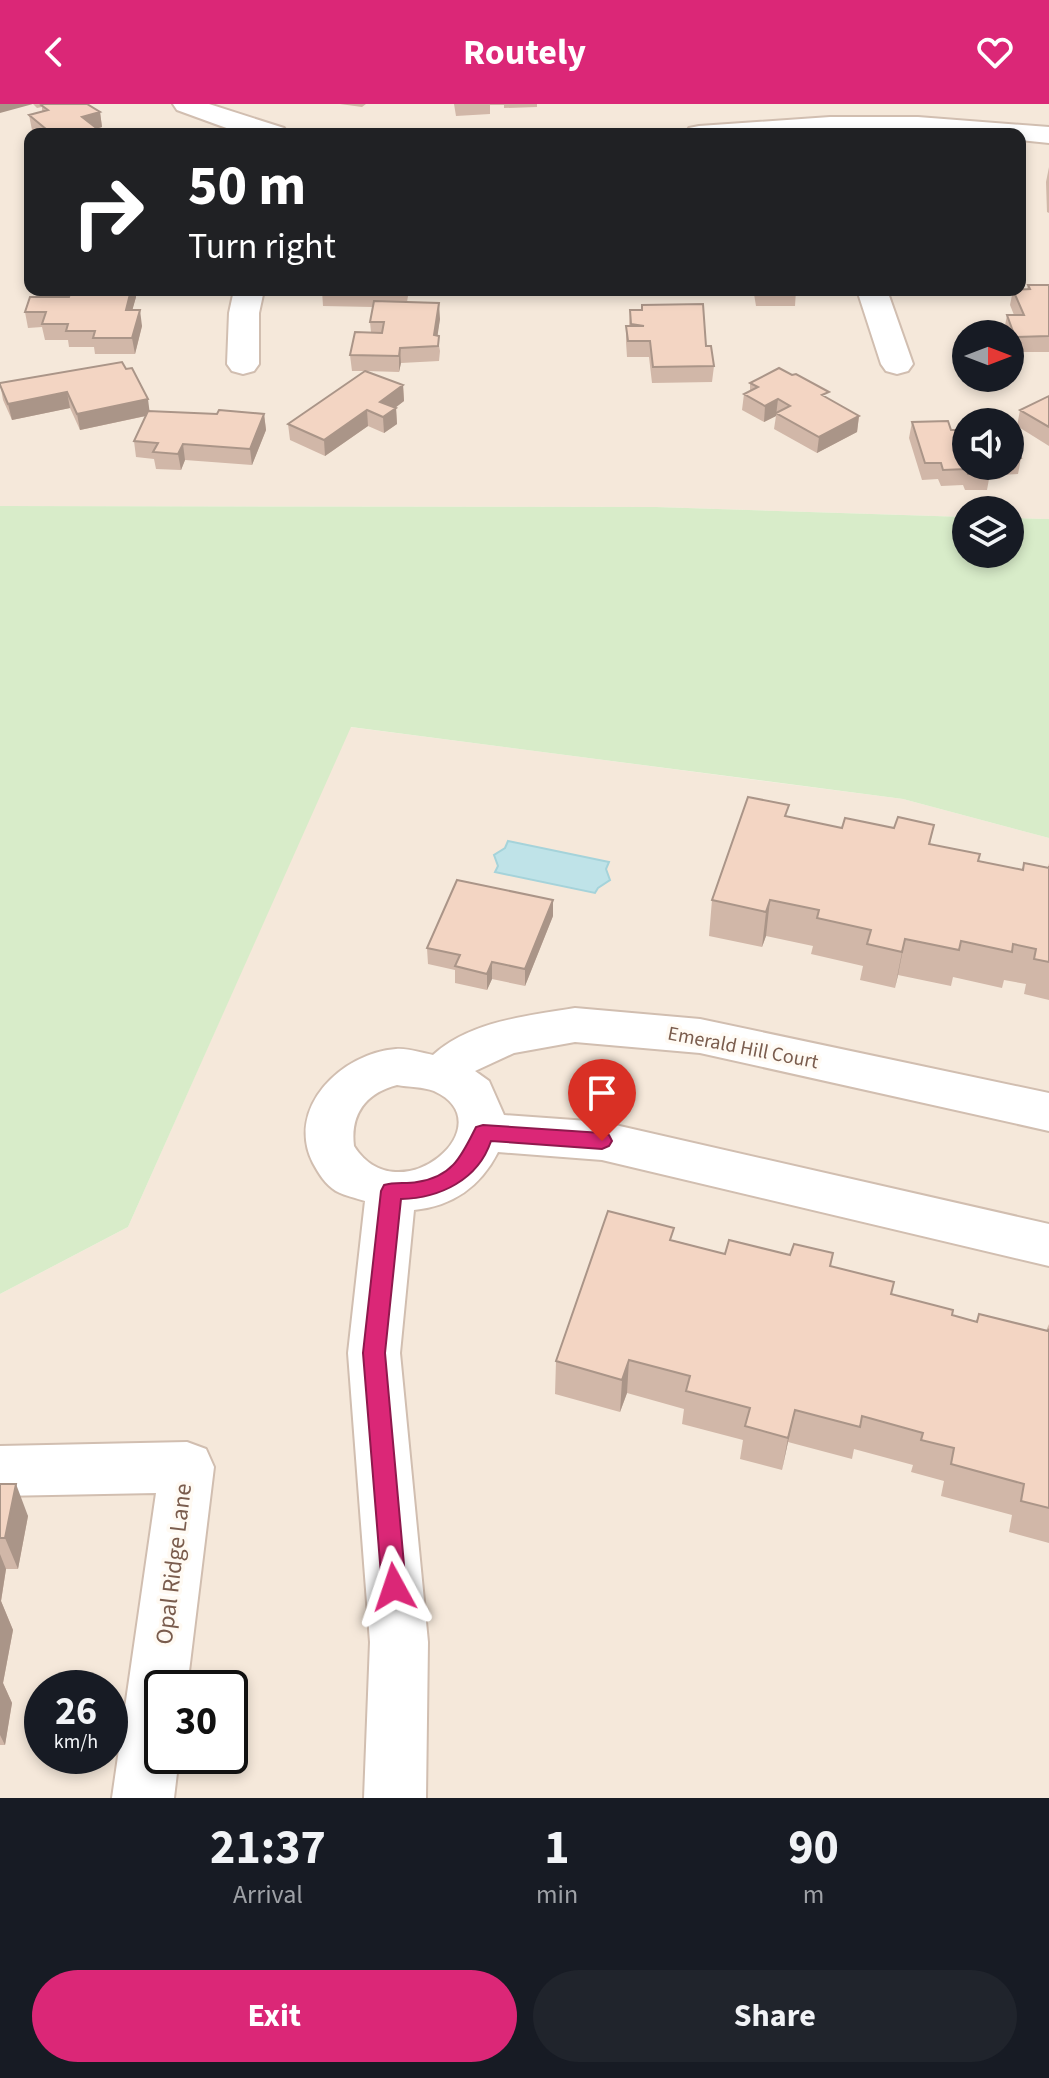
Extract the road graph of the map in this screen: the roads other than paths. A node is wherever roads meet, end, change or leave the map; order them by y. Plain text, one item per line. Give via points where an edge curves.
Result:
1 (186, 104) edge
2 (818, 121) edge
3 (252, 128) edge
4 (754, 128) edge
5 (964, 128) edge
6 (1026, 133) edge
7 (1049, 135) edge
8 (248, 296) edge
9 (874, 296) edge
10 (243, 364) dead end
11 (897, 364) dead end
12 (443, 1073) junction
13 (1049, 1112) edge
14 (483, 1132) junction
15 (391, 1191) junction
16 (1049, 1245) edge
17 (0, 1471) edge
18 (143, 1798) edge
19 (395, 1798) edge

1 - 3 street
2 - 4 street
2 - 5 street
6 - 7 street
8 - 10 street
9 - 11 street
12 - 13 street, Emerald Hill Court via 463,1055 507,1037 575,1025 700,1036
12 - 14 street via 475,1097 483,1114
12 - 15 street via 421,1067 373,1073 338,1099 329,1118 327,1138 333,1157 347,1173
14 - 15 street via 477,1152 463,1170 443,1183
14 - 16 street via 602,1141
15 - 19 street via 374,1353 399,1642
17 - 18 street, Opal Ridge Lane via 187,1467

